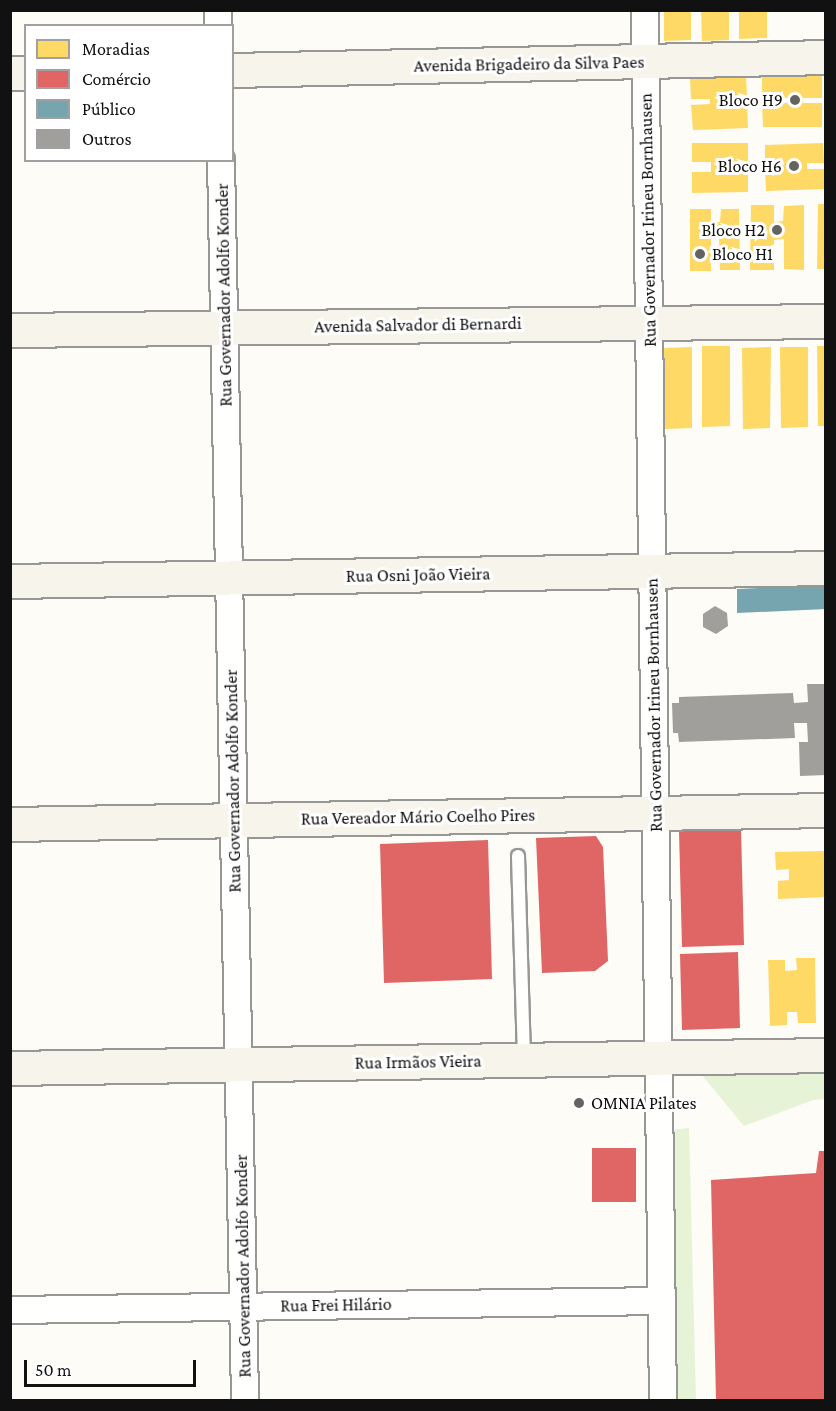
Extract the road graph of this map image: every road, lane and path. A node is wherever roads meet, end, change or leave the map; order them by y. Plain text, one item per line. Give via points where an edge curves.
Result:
1 (645, 10) edge
2 (825, 57) edge
3 (645, 61) junction
4 (234, 70) edge
5 (221, 162) edge
6 (825, 321) edge
7 (649, 323) junction
8 (224, 328) junction
9 (10, 330) edge
10 (825, 568) edge
11 (652, 571) junction
12 (229, 578) junction
13 (10, 581) edge
14 (825, 810) edge
15 (656, 813) junction
16 (234, 820) junction
17 (10, 824) edge
18 (518, 856) dead end
19 (825, 1055) edge
20 (658, 1058) junction
21 (524, 1060) junction
22 (239, 1065) junction
23 (10, 1068) edge
24 (662, 1300) junction
25 (244, 1307) junction
26 (10, 1310) edge
27 (245, 1401) edge
28 (663, 1401) edge

1 - 3 street, Rua Governador Irineu Bornhausen
2 - 3 street, Avenida Brigadeiro da Silva Paes
3 - 4 street, Avenida Brigadeiro da Silva Paes
3 - 7 street, Rua Governador Irineu Bornhausen
5 - 8 street, Rua Governador Adolfo Konder
6 - 7 street, Avenida Salvador di Bernardi
7 - 8 street, Avenida Salvador di Bernardi
7 - 11 street, Rua Governador Irineu Bornhausen
8 - 9 street, Avenida Salvador di Bernardi
8 - 12 street, Rua Governador Adolfo Konder
10 - 11 street, Rua Osni João Vieira
11 - 12 street, Rua Osni João Vieira
11 - 15 street, Rua Governador Irineu Bornhausen
12 - 13 street, Rua Osni João Vieira
12 - 16 street, Rua Governador Adolfo Konder
14 - 15 street, Rua Vereador Mário Coelho Pires
15 - 16 street, Rua Vereador Mário Coelho Pires
15 - 20 street, Rua Governador Irineu Bornhausen
16 - 17 street, Rua Vereador Mário Coelho Pires
16 - 22 street, Rua Governador Adolfo Konder
18 - 21 lane
19 - 20 street, Rua Irmãos Vieira
20 - 21 street, Rua Irmãos Vieira
20 - 24 street, Rua Governador Irineu Bornhausen
21 - 22 street, Rua Irmãos Vieira
22 - 23 street, Rua Irmãos Vieira
22 - 25 street, Rua Governador Adolfo Konder
24 - 25 street, Rua Frei Hilário
24 - 28 street, Rua Governador Irineu Bornhausen
25 - 26 street, Rua Frei Hilário
25 - 27 street, Rua Governador Adolfo Konder

